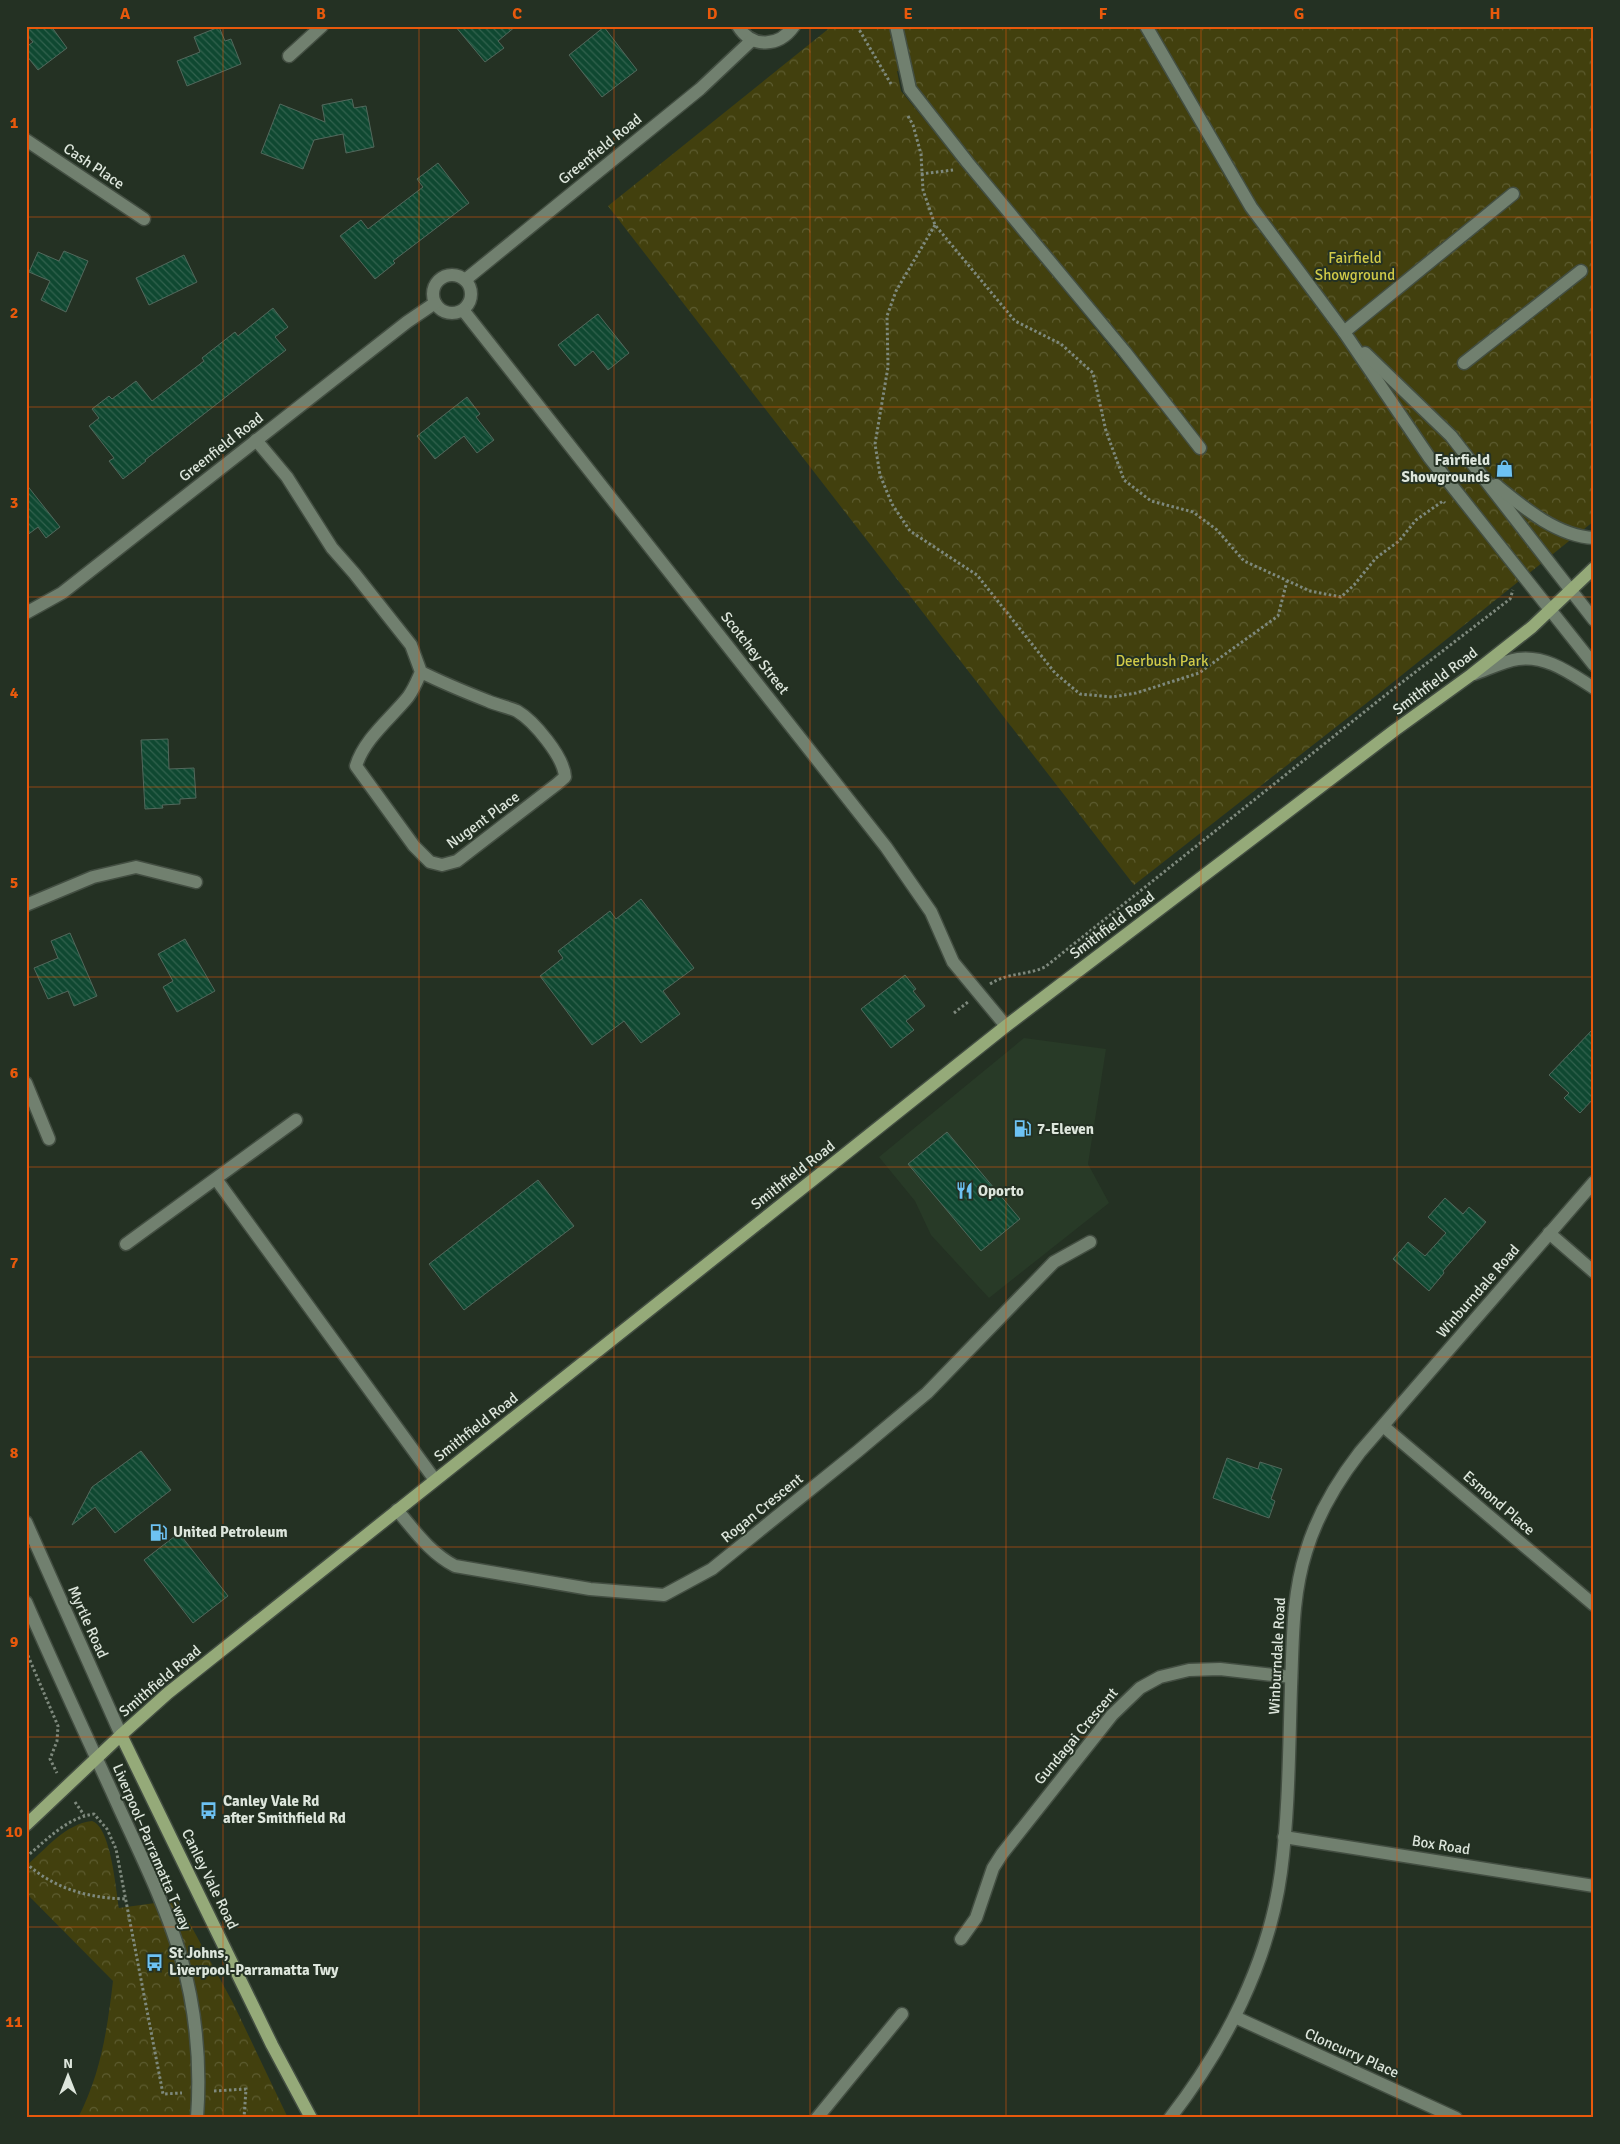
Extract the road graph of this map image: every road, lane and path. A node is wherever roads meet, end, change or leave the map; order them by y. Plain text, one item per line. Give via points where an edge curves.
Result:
1 (322, 26) edge
2 (738, 26) edge
3 (794, 26) edge
4 (896, 26) edge
5 (1146, 26) edge
6 (752, 40) junction
7 (289, 56) dead end
8 (26, 140) edge
9 (968, 163) junction
10 (921, 174) dead end
11 (1513, 194) dead end
12 (144, 219) dead end
13 (935, 225) dead end
14 (1581, 272) dead end
15 (465, 280) junction
16 (435, 303) junction
17 (463, 310) junction
18 (1344, 332) junction
19 (1464, 363) dead end
20 (256, 440) junction
21 (1200, 448) dead end
22 (1478, 471) junction
23 (1594, 538) edge
24 (1594, 568) edge
25 (1287, 582) dead end
26 (1513, 588) dead end
27 (1572, 590) junction
28 (1550, 610) junction
29 (26, 613) edge
30 (1594, 620) edge
31 (1594, 666) edge
32 (421, 672) junction
33 (1471, 675) junction
34 (1594, 688) edge
35 (196, 882) dead end
36 (26, 906) edge
37 (990, 985) dead end
38 (1006, 1026) junction
39 (26, 1083) edge
40 (296, 1120) dead end
41 (49, 1139) dead end
42 (216, 1178) junction
43 (1594, 1182) edge
44 (1549, 1233) junction
45 (1090, 1242) dead end
46 (126, 1244) dead end
47 (1594, 1272) edge
48 (1383, 1426) junction
49 (435, 1480) junction
50 (397, 1510) junction
51 (26, 1522) edge
52 (26, 1602) edge
53 (1594, 1605) edge
54 (26, 1651) edge
55 (1292, 1677) junction
56 (121, 1734) junction
57 (50, 1759) dead end
58 (97, 1759) junction
59 (26, 1825) edge
60 (1284, 1837) junction
61 (26, 1857) edge
62 (26, 1863) edge
63 (1594, 1886) edge
64 (126, 1899) junction
65 (962, 1940) dead end
66 (902, 2014) dead end
67 (1235, 2017) junction
68 (220, 2090) dead end
69 (178, 2093) dead end
70 (197, 2118) edge
71 (244, 2118) edge
72 (310, 2118) edge
73 (817, 2118) edge
74 (1170, 2118) edge
75 (1456, 2118) edge

1 - 7 street
2 - 6 street
3 - 6 street via 779,40 769,43
4 - 9 street via 910,89
5 - 18 street via 1251,207
6 - 15 street, Greenfield Road via 700,89
8 - 12 street, Cash Place
9 - 10 path via 944,172
9 - 21 street
11 - 18 street
13 - 25 path via 896,291 888,316 888,367 875,444 880,475 892,504 910,531 977,575 1055,673 1080,694 1112,697 1136,693 1199,673 1278,616
14 - 19 street
15 - 16 street via 449,275 437,281 432,294
15 - 17 street via 472,293
16 - 17 street via 448,313
16 - 20 street, Greenfield Road
17 - 38 street, Scotchey Street via 886,846 931,912 953,962
18 - 22 street via 1451,436
18 - 28 street via 1429,457
20 - 29 street, Greenfield Road via 62,593
20 - 32 street via 287,478 332,548 411,645
22 - 23 street via 1514,500 1565,532
22 - 27 street
24 - 27 main road, Smithfield Road
26 - 37 path via 1510,599 1045,967 1031,973 1003,976
27 - 28 main road, Smithfield Road
27 - 30 street
28 - 31 street
28 - 33 main road, Smithfield Road
32 - 32 street, Nugent Place via 517,712 534,726 565,768 565,777 557,784 457,861 442,865 430,862 414,846 356,766 373,738 410,695
33 - 34 street via 1517,659 1533,659 1564,669
33 - 38 main road, Smithfield Road
35 - 36 street via 136,867 93,877
38 - 49 main road, Smithfield Road
39 - 41 street
40 - 42 street
42 - 46 street
42 - 49 street
43 - 44 street, Winburndale Road
44 - 47 street
44 - 48 street, Winburndale Road
45 - 50 street, Rogan Crescent via 1054,1262 927,1393 858,1452 712,1569 664,1595 590,1590 455,1566 428,1548
48 - 53 street, Esmond Place
48 - 55 street, Winburndale Road via 1331,1493 1311,1537 1295,1598
49 - 50 main road, Smithfield Road
50 - 56 main road, Smithfield Road
51 - 56 street, Myrtle Road
52 - 58 street, Liverpool–Parramatta T-way
54 - 57 path via 58,1726 57,1741
55 - 60 street, Winburndale Road
55 - 65 street, Gundagai Crescent via 1220,1669 1189,1670 1160,1677 1140,1688 1112,1715 1002,1854 993,1868 976,1918
56 - 58 main road, Smithfield Road
56 - 72 main road, Canley Vale Road
58 - 59 main road, Smithfield Road
58 - 70 street, Liverpool–Parramatta T-way via 180,1956 196,2031
60 - 63 street, Box Road
60 - 67 street, Winburndale Road via 1275,1905 1252,1979
61 - 64 path via 68,1823 94,1814 107,1829 116,1849
62 - 64 path via 44,1878 75,1892 91,1897
64 - 69 path via 164,2094
66 - 73 street
67 - 74 street, Winburndale Road
67 - 75 street, Cloncurry Place
68 - 71 path via 246,2089

